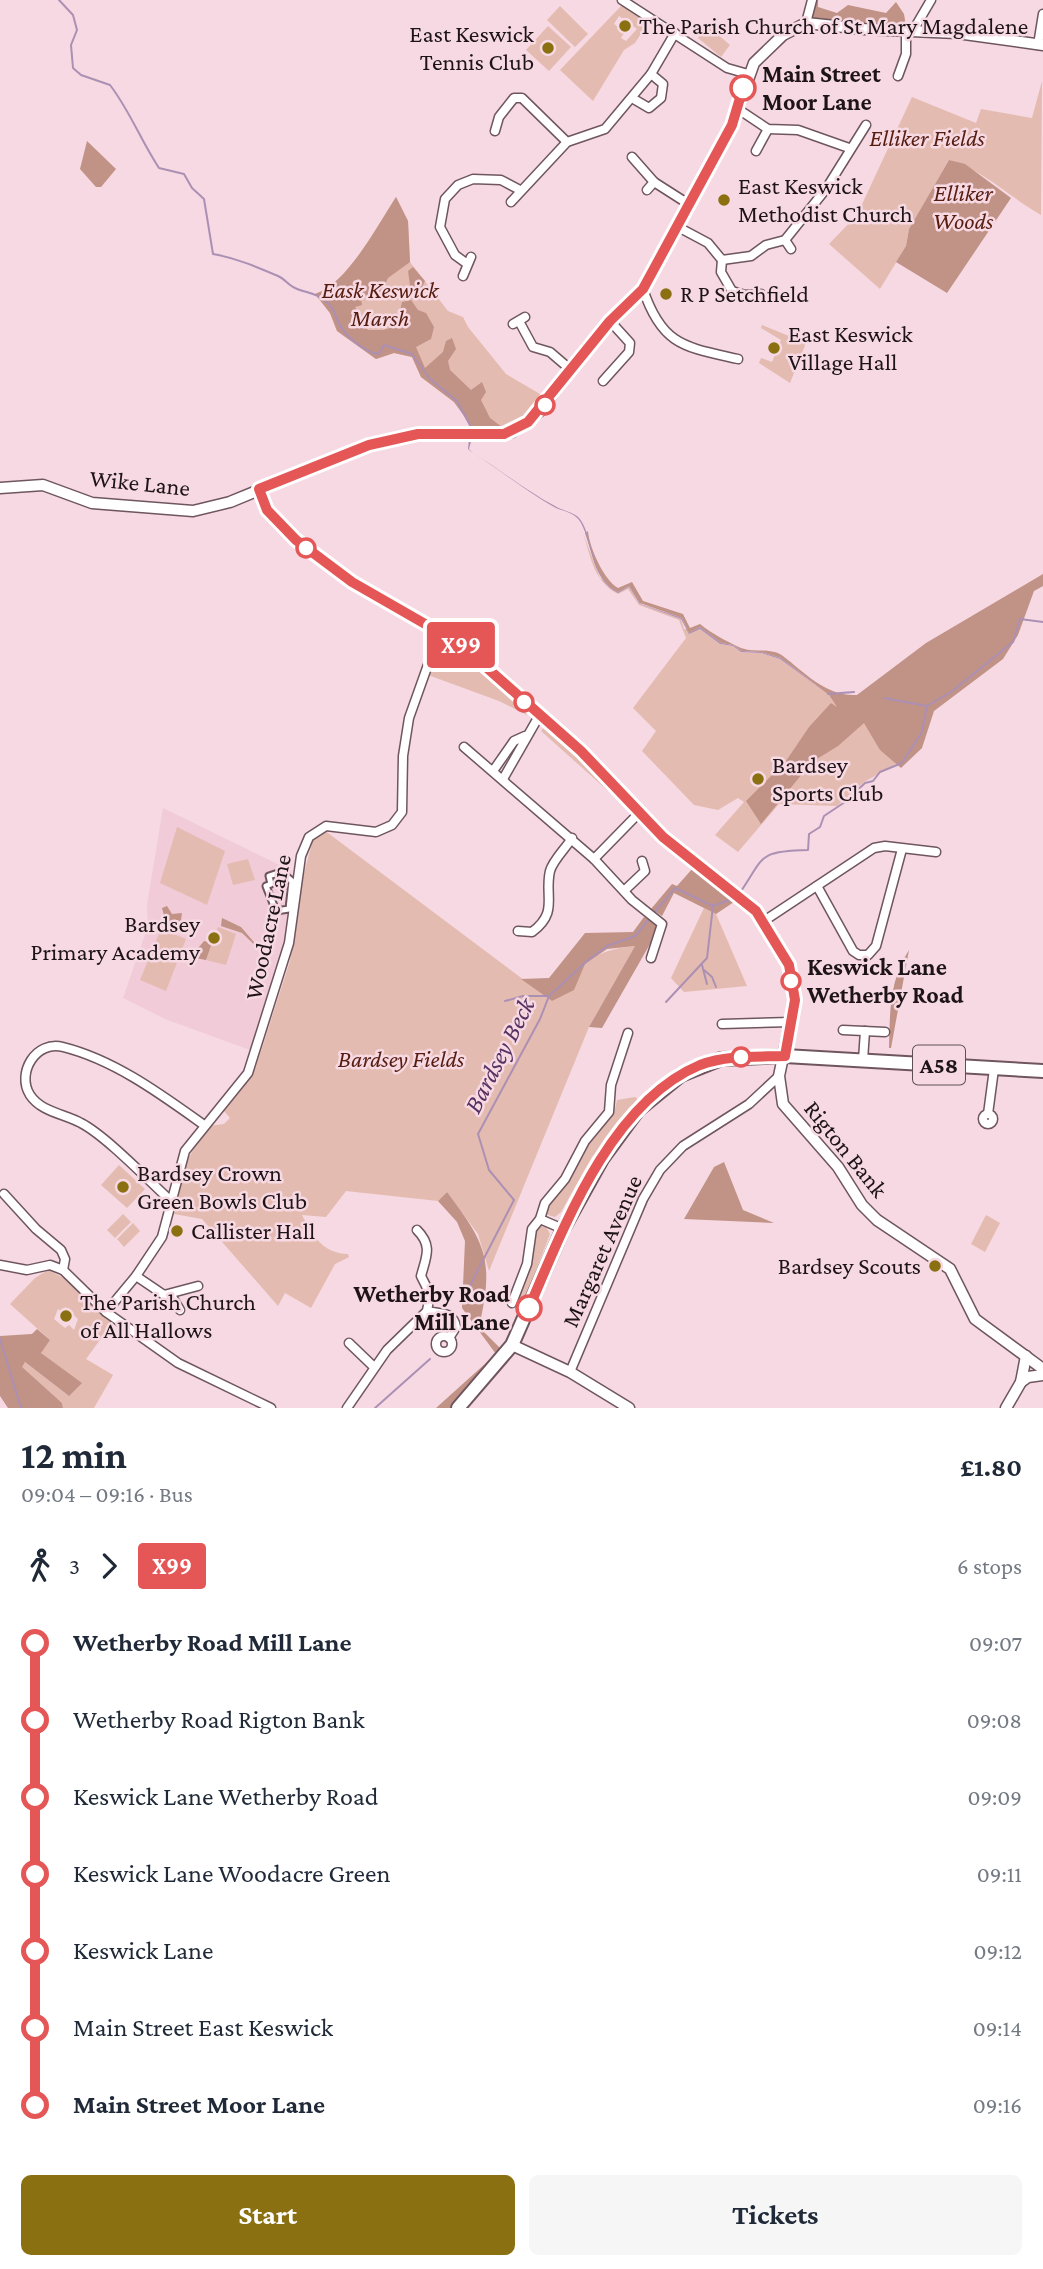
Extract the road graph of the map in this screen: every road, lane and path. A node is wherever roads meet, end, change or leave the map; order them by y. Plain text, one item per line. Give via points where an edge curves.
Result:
1 (622, 0) edge
2 (811, 0) edge
3 (931, 0) edge
4 (1043, 14) edge
5 (806, 23) junction
6 (910, 29) junction
7 (674, 33) junction
8 (1040, 45) edge
9 (651, 74) junction
10 (748, 74) junction
11 (898, 76) dead end
12 (632, 98) junction
13 (738, 109) junction
14 (866, 125) dead end
15 (768, 129) junction
16 (495, 131) dead end
17 (567, 142) junction
18 (849, 148) junction
19 (756, 151) dead end
20 (632, 157) dead end
21 (654, 182) junction
22 (520, 190) junction
23 (647, 190) dead end
24 (511, 202) dead end
25 (690, 205) junction
26 (678, 226) junction
27 (785, 240) junction
28 (791, 249) dead end
29 (722, 260) junction
30 (463, 276) dead end
31 (643, 289) junction
32 (761, 293) dead end
33 (519, 321) dead end
34 (610, 321) junction
35 (629, 349) junction
36 (640, 352) dead end
37 (738, 359) dead end
38 (571, 370) junction
39 (603, 381) dead end
40 (0, 488) edge
41 (259, 489) junction
42 (240, 498) junction
43 (264, 506) junction
44 (440, 631) junction
45 (539, 716) junction
46 (525, 736) junction
47 (464, 747) dead end
48 (493, 771) junction
49 (503, 779) junction
50 (639, 813) junction
51 (572, 838) junction
52 (902, 849) junction
53 (936, 852) dead end
54 (594, 859) junction
55 (642, 861) dead end
56 (817, 886) junction
57 (625, 890) junction
58 (289, 909) joint
59 (764, 921) junction
60 (518, 931) dead end
61 (651, 958) dead end
62 (791, 1023) junction
63 (722, 1024) dead end
64 (843, 1030) dead end
65 (865, 1031) junction
66 (885, 1032) dead end
67 (628, 1033) dead end
68 (785, 1056) junction
69 (863, 1060) junction
70 (994, 1069) junction
71 (1043, 1071) edge
72 (779, 1076) junction
73 (988, 1114) dead end
74 (204, 1125) junction
75 (4, 1194) dead end
76 (171, 1200) junction
77 (540, 1219) junction
78 (563, 1229) junction
79 (417, 1230) dead end
80 (0, 1265) edge
81 (63, 1270) junction
82 (136, 1276) junction
83 (198, 1286) dead end
84 (172, 1295) junction
85 (512, 1303) dead end
86 (180, 1310) dead end
87 (427, 1311) junction
88 (106, 1312) junction
89 (449, 1338) dead end
90 (349, 1343) dead end
91 (512, 1345) junction
92 (1026, 1356) junction
93 (374, 1367) junction
94 (1043, 1369) edge
95 (570, 1372) junction
96 (1043, 1375) edge
97 (1021, 1382) junction
98 (350, 1407) edge
99 (271, 1408) edge
100 (458, 1408) edge
101 (629, 1408) edge
102 (1006, 1408) edge

1 - 7 street
2 - 5 street
3 - 6 street
4 - 8 street
5 - 6 street
5 - 10 street via 773,44
6 - 8 street
6 - 11 street
7 - 9 street
7 - 10 street via 727,68
9 - 12 street
9 - 12 street via 664,88 659,100 645,108
10 - 13 street, Wike Lane
12 - 17 street via 605,129
13 - 15 street
13 - 25 street, Wike Lane
14 - 18 street
15 - 18 street via 797,130
15 - 19 street
16 - 17 street via 496,115 514,98 522,99
17 - 22 street
18 - 27 street via 826,190
20 - 21 street
21 - 23 street
21 - 25 street
22 - 24 street
22 - 30 street via 500,180 473,179 445,198 440,227 455,255 468,260
25 - 26 street, Wike Lane
26 - 29 street via 709,243
26 - 31 street, Wike Lane
27 - 28 street
27 - 29 street via 766,245 751,256
29 - 32 street via 721,272 732,291
31 - 34 street, Wike Lane
31 - 37 street via 666,335 691,349
33 - 38 street via 533,347 550,352
34 - 35 street via 630,343
34 - 38 street, Wike Lane
35 - 36 street
35 - 39 street
38 - 41 street, Wike Lane via 540,411 504,434 418,434 369,445
40 - 42 street, Wike Lane via 43,485 92,503 180,511 206,509
41 - 42 street, Wike Lane
41 - 43 street
42 - 43 street
43 - 44 street via 327,565
44 - 45 street
44 - 74 street, Woodacre Lane via 409,718 402,812 392,825 376,832 326,826 309,837 301,856 289,943 248,1073
45 - 46 street
45 - 50 street via 581,751
46 - 48 street via 514,741
46 - 49 street via 524,747
47 - 48 street
48 - 49 street
49 - 51 street
50 - 54 street
50 - 59 street
51 - 54 street
51 - 60 street via 552,866 551,903 543,921 532,932
52 - 53 street
52 - 56 street via 874,848
52 - 56 street via 876,946 868,955 853,951
54 - 57 street
55 - 57 street via 645,871
56 - 59 street
57 - 61 street via 663,927
58 - 58 street via 276,911 267,886 271,884 269,876 281,872 292,881
59 - 62 street via 789,965 795,1000
62 - 63 street
62 - 68 street
64 - 65 street
65 - 66 street
65 - 69 street
67 - 77 street via 611,1085 610,1112 545,1203
68 - 69 main road, A58
68 - 72 street
68 - 78 main road, A58 via 721,1059 667,1084 621,1132
69 - 70 main road, A58
70 - 71 main road, A58
70 - 73 street
72 - 92 street, Rigton Bank via 783,1104 838,1167 862,1205 950,1269 969,1309 984,1327
72 - 95 street, Margaret Avenue via 749,1104 683,1146 660,1170 643,1199
74 - 76 street, Woodacre Lane via 185,1151
74 - 76 street via 128,1074 61,1046 35,1053 28,1065 24,1081 31,1097 42,1107 83,1124
75 - 81 street via 61,1250
76 - 82 street, Woodacre Lane via 162,1237
77 - 78 street
77 - 85 street via 532,1229 527,1264
78 - 91 main road, A58
79 - 87 street via 428,1248 421,1276 430,1294
80 - 81 street via 27,1270 50,1265
81 - 88 street
82 - 84 street via 155,1291
82 - 88 street, Woodacre Lane
83 - 84 street
84 - 86 street
87 - 89 street via 453,1318 456,1327
87 - 93 street
88 - 99 street via 178,1363
90 - 93 street
91 - 95 street
91 - 100 main road, A58
92 - 94 street, Rigton Bank
92 - 97 street
93 - 98 street
95 - 101 street
96 - 97 street
97 - 102 street

